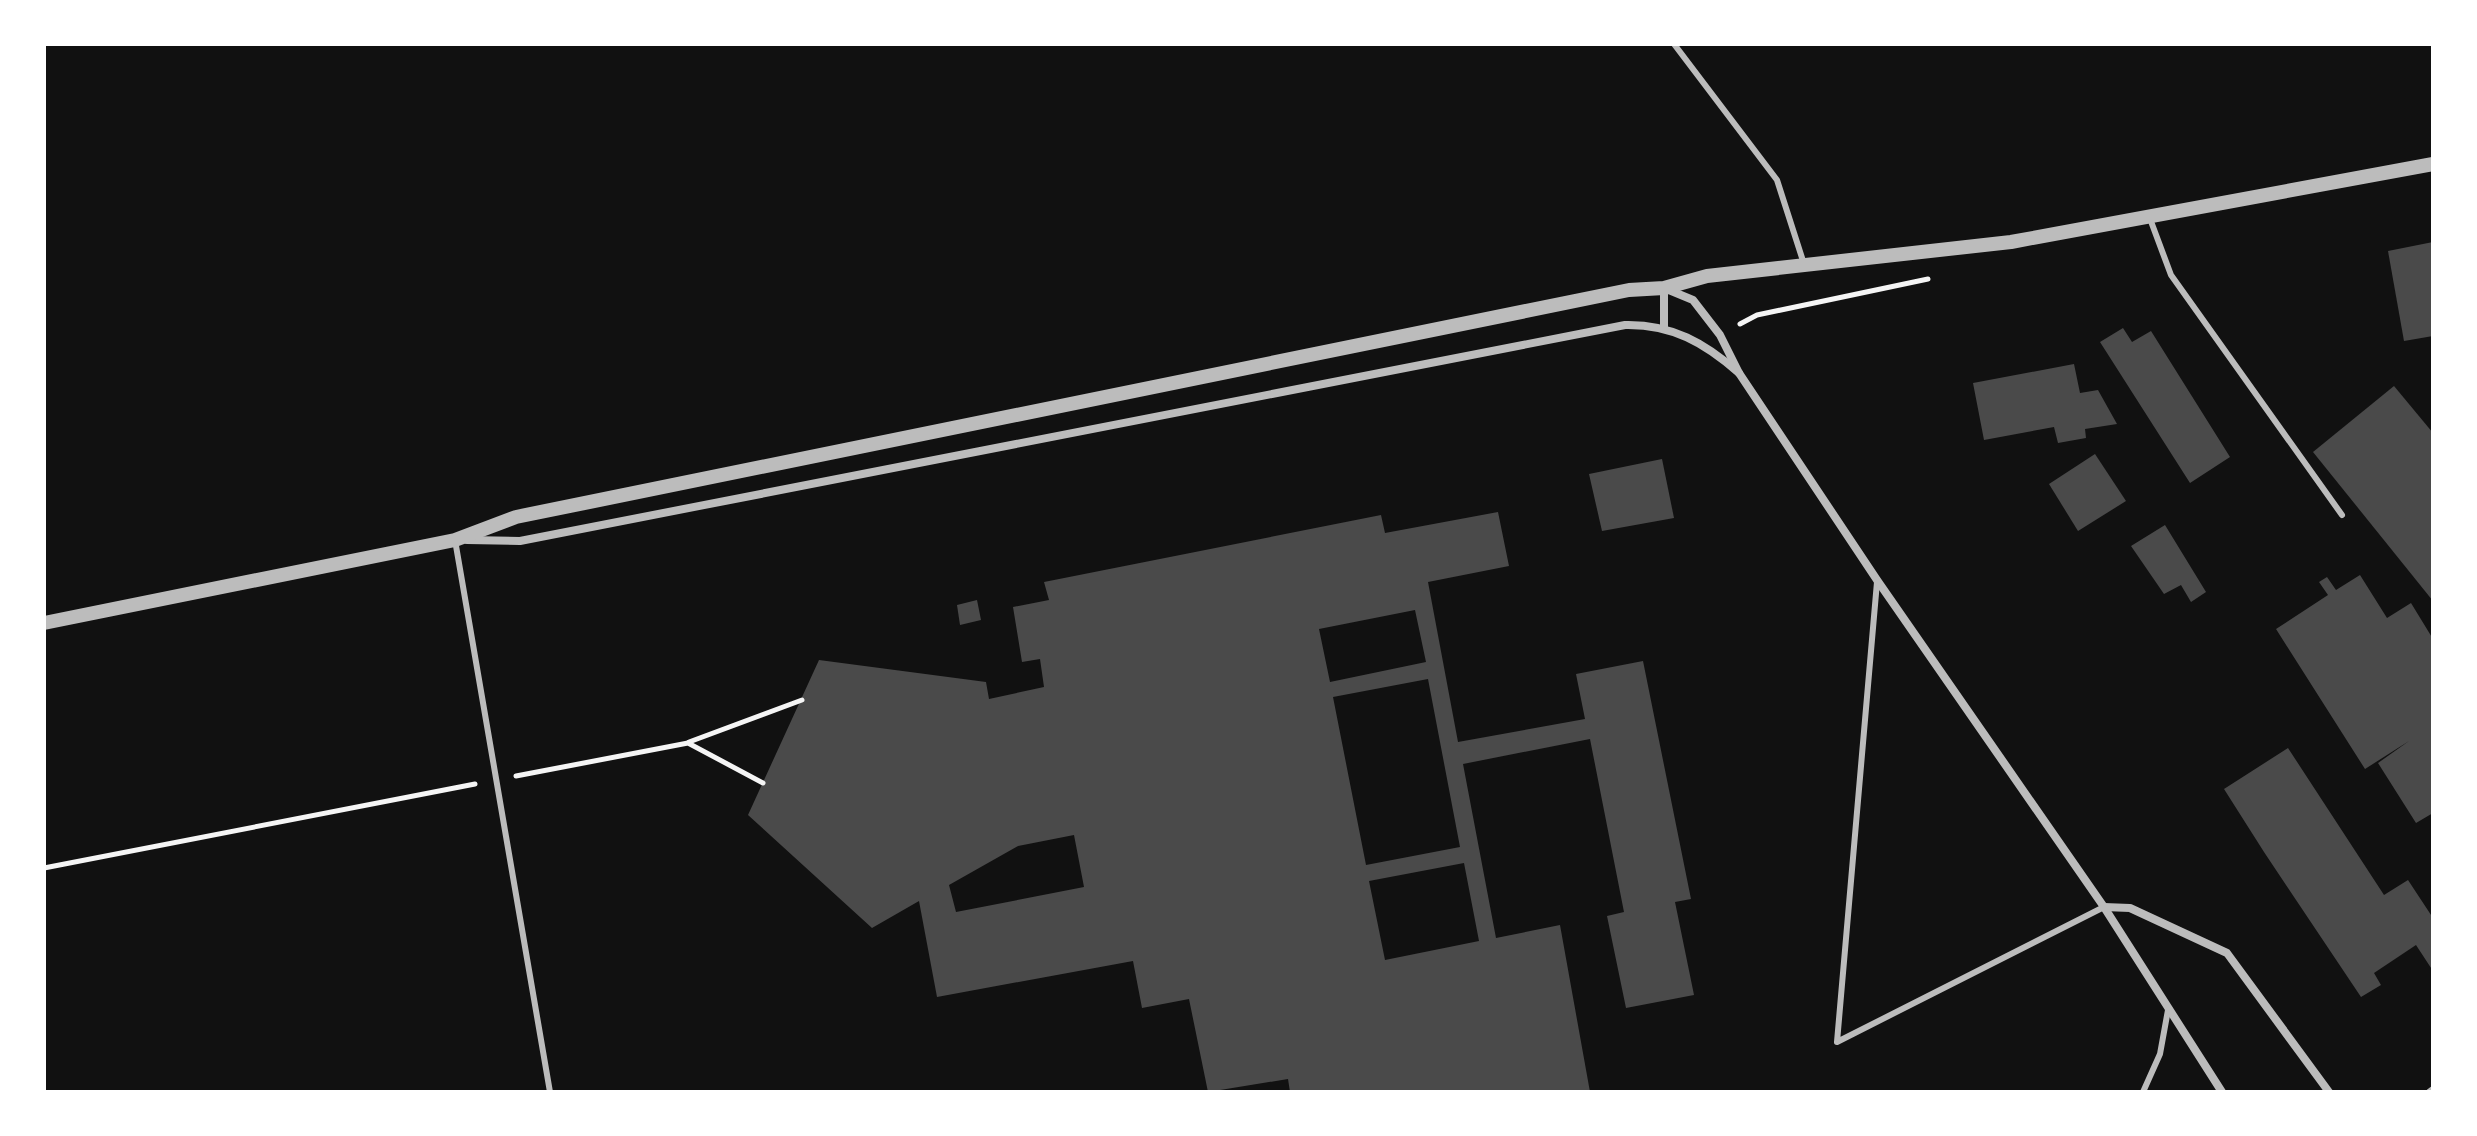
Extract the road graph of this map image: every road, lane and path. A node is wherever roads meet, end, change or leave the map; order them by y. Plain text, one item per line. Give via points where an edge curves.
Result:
1 (1674, 44) edge
2 (2433, 164) edge
3 (2149, 216) junction
4 (1804, 264) junction
5 (1933, 277) dead end
6 (1664, 288) junction
7 (1664, 328) junction
8 (1720, 335) junction
9 (1739, 373) junction
10 (2342, 515) dead end
11 (455, 540) junction
12 (1877, 580) junction
13 (44, 623) edge
14 (802, 700) dead end
15 (688, 743) junction
16 (496, 780) junction
17 (763, 783) dead end
18 (44, 868) edge
19 (2104, 907) junction
20 (2168, 1010) junction
21 (550, 1092) edge
22 (2143, 1092) edge
23 (2222, 1092) edge
24 (2329, 1092) edge

1 - 4 lane via 1777,180
2 - 3 street
3 - 4 street via 2011,242
3 - 10 lane via 2171,275
4 - 6 street via 1707,276
5 - 8 path via 1757,315
6 - 7 street
6 - 8 street via 1693,300
6 - 11 street via 1629,290 516,517
7 - 9 street via 1713,351
7 - 11 street via 1625,325 1587,330 520,541
8 - 9 street
9 - 12 street
11 - 13 street
11 - 16 lane
12 - 19 street
12 - 19 lane via 1837,1042
14 - 15 path
15 - 16 path
15 - 17 path
16 - 18 path
16 - 21 lane
19 - 20 street
19 - 24 street via 2130,908 2227,953
20 - 22 lane via 2160,1054
20 - 23 street

